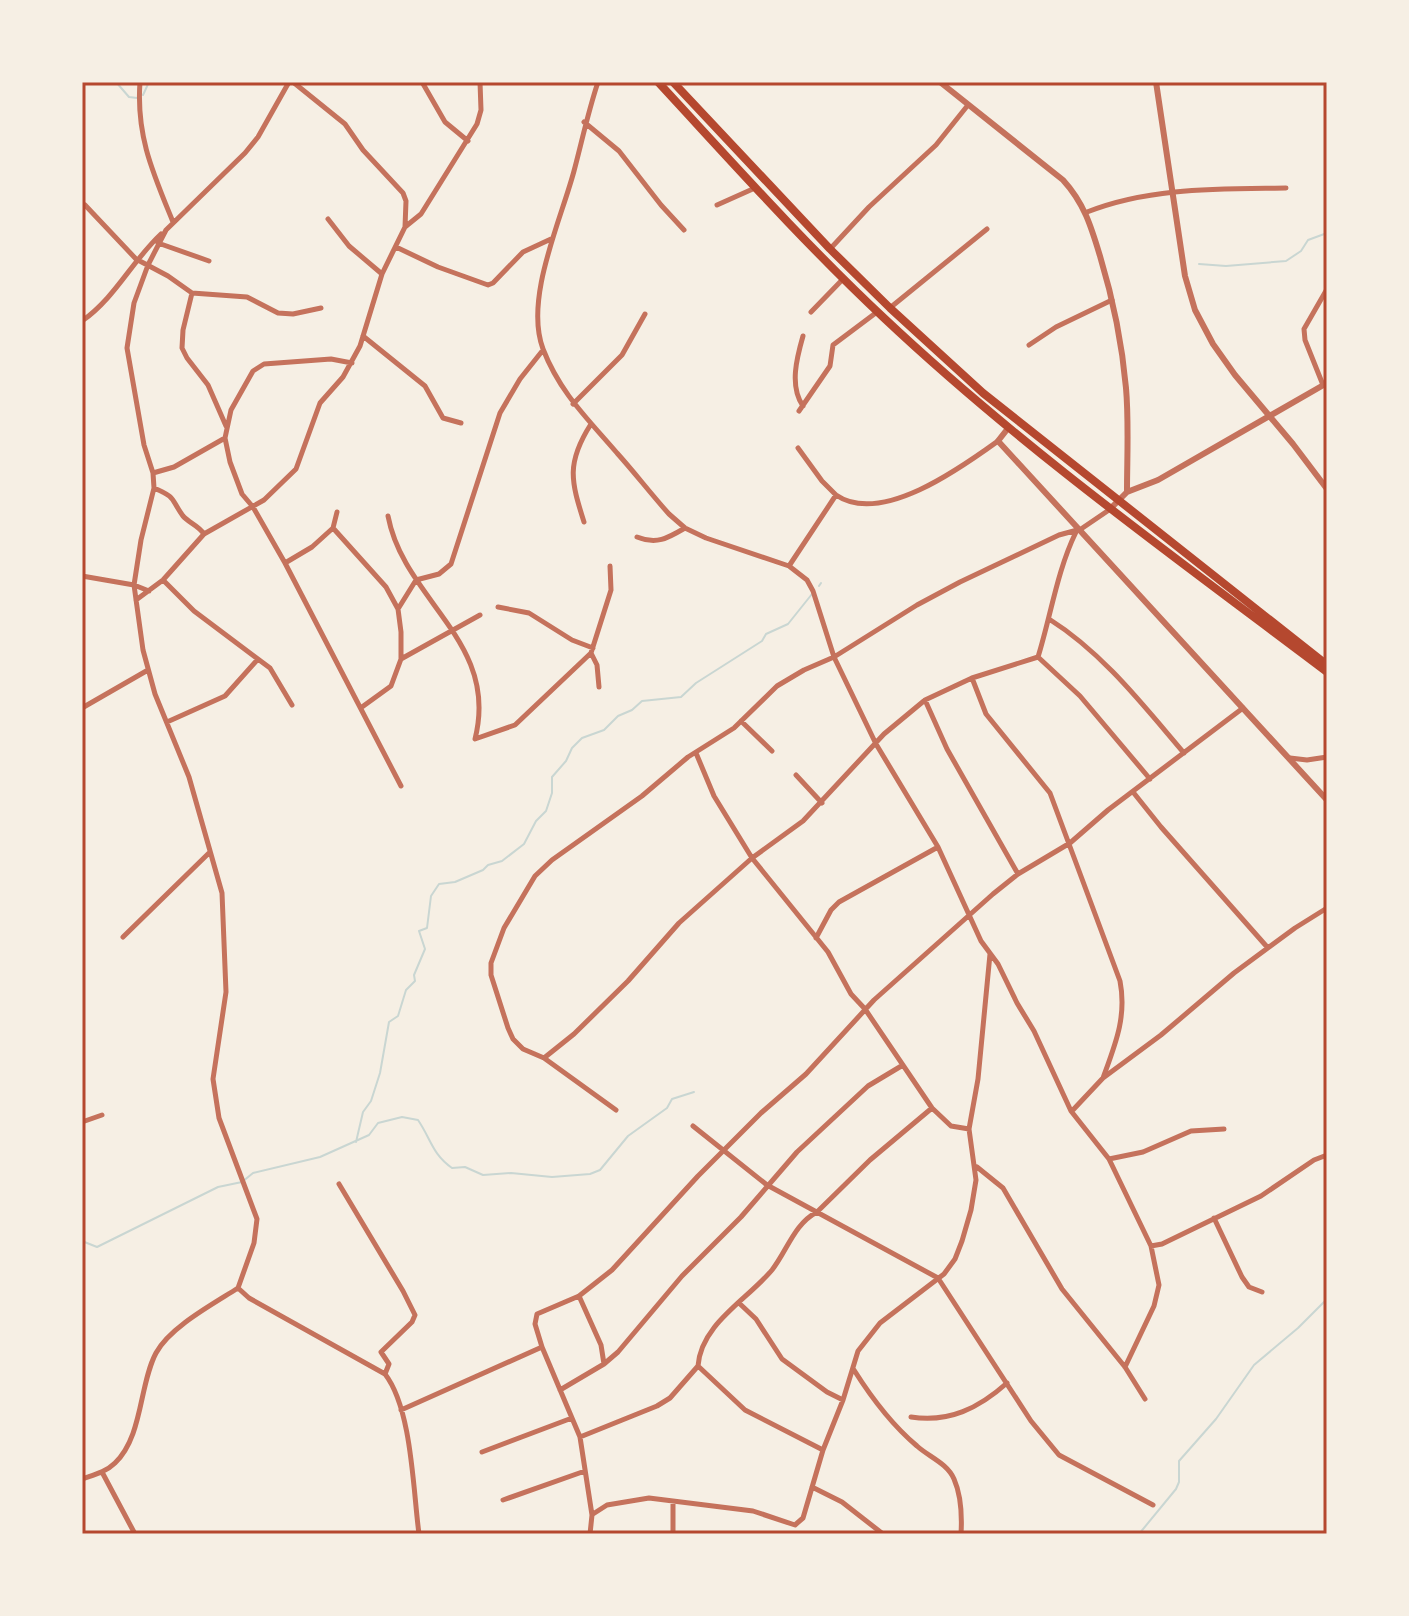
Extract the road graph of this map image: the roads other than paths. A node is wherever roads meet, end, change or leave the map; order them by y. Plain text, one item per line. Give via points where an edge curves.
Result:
1 (140, 82) edge
2 (291, 82) edge
3 (422, 82) edge
4 (480, 82) edge
5 (598, 82) edge
6 (658, 82) edge
7 (673, 82) edge
8 (940, 82) edge
9 (1156, 82) edge
10 (968, 105) junction
11 (584, 122) junction
12 (468, 141) junction
13 (756, 187) junction
14 (1286, 188) dead end
15 (1174, 191) junction
16 (85, 205) dead end
17 (717, 205) dead end
18 (1087, 212) junction
19 (800, 217) junction
20 (328, 219) dead end
21 (173, 222) junction
22 (791, 225) junction
23 (405, 227) junction
24 (987, 229) dead end
25 (166, 230) junction
26 (684, 230) dead end
27 (551, 239) junction
28 (158, 243) junction
29 (396, 247) junction
30 (830, 249) junction
31 (136, 259) junction
32 (209, 261) dead end
33 (148, 265) junction
34 (382, 274) junction
35 (844, 278) junction
36 (1327, 289) edge
37 (192, 293) junction
38 (1113, 300) junction
39 (321, 308) dead end
40 (890, 308) junction
41 (811, 312) dead end
42 (877, 312) junction
43 (645, 314) dead end
44 (82, 321) edge
45 (363, 336) junction
46 (803, 336) dead end
47 (1029, 345) dead end
48 (543, 350) junction
49 (352, 363) junction
50 (1325, 384) edge
51 (573, 404) junction
52 (1268, 416) junction
53 (461, 423) dead end
54 (591, 424) junction
55 (226, 427) junction
56 (1009, 427) junction
57 (225, 438) junction
58 (998, 441) junction
59 (798, 448) dead end
60 (153, 473) junction
61 (154, 488) junction
62 (1327, 489) edge
63 (1127, 492) junction
64 (836, 495) junction
65 (1119, 501) junction
66 (253, 507) junction
67 (1109, 510) junction
68 (337, 512) dead end
69 (388, 516) dead end
70 (584, 522) dead end
71 (333, 528) junction
72 (685, 528) junction
73 (1078, 530) junction
74 (204, 534) junction
75 (637, 537) dead end
76 (285, 563) junction
77 (610, 566) dead end
78 (789, 566) junction
79 (82, 576) edge
80 (163, 580) junction
81 (416, 580) junction
82 (134, 585) junction
83 (149, 591) junction
84 (135, 601) junction
85 (498, 607) dead end
86 (398, 609) junction
87 (480, 615) dead end
88 (1049, 619) junction
89 (454, 630) junction
90 (592, 650) junction
91 (834, 657) junction
92 (1038, 657) junction
93 (258, 659) junction
94 (401, 659) junction
95 (1327, 665) edge
96 (148, 670) junction
97 (1327, 672) edge
98 (972, 678) junction
99 (599, 687) dead end
100 (925, 700) junction
101 (292, 705) dead end
102 (362, 707) junction
103 (82, 708) edge
104 (1243, 708) junction
105 (741, 721) junction
106 (167, 722) junction
107 (876, 744) junction
108 (772, 751) dead end
109 (696, 753) junction
110 (1184, 753) junction
111 (1327, 757) edge
112 (1290, 758) junction
113 (796, 775) dead end
114 (1150, 779) junction
115 (401, 786) dead end
116 (1133, 792) junction
117 (1327, 800) edge
118 (822, 803) junction
119 (1070, 843) junction
120 (938, 847) junction
121 (210, 852) junction
122 (752, 858) junction
123 (1018, 874) junction
124 (1327, 908) edge
125 (969, 915) junction
126 (123, 937) dead end
127 (816, 938) junction
128 (1268, 948) junction
129 (990, 954) junction
130 (865, 1009) junction
131 (544, 1058) junction
132 (903, 1065) junction
133 (1103, 1078) junction
134 (932, 1108) junction
135 (616, 1110) dead end
136 (1071, 1111) junction
137 (102, 1115) dead end
138 (82, 1122) edge
139 (693, 1126) dead end
140 (969, 1129) junction
141 (1224, 1129) dead end
142 (725, 1151) junction
143 (1327, 1155) edge
144 (1109, 1159) junction
145 (976, 1167) junction
146 (339, 1184) dead end
147 (767, 1185) junction
148 (817, 1212) junction
149 (1214, 1218) junction
150 (1151, 1246) junction
151 (938, 1278) junction
152 (238, 1288) junction
153 (1262, 1292) dead end
154 (579, 1296) junction
155 (739, 1303) junction
156 (542, 1347) junction
157 (604, 1364) junction
158 (698, 1366) junction
159 (1125, 1367) junction
160 (854, 1370) junction
161 (385, 1374) junction
162 (1007, 1383) junction
163 (560, 1390) junction
164 (1145, 1399) dead end
165 (843, 1400) junction
166 (401, 1410) junction
167 (911, 1417) dead end
168 (572, 1418) junction
169 (580, 1437) junction
170 (823, 1450) junction
171 (482, 1452) dead end
172 (585, 1471) junction
173 (102, 1472) junction
174 (82, 1479) edge
175 (812, 1487) junction
176 (503, 1500) dead end
177 (673, 1501) junction
178 (1153, 1505) dead end
179 (592, 1515) junction
180 (795, 1525) junction
181 (135, 1534) edge
182 (419, 1534) edge
183 (590, 1534) edge
184 (673, 1534) edge
185 (791, 1534) edge
186 (883, 1534) edge
187 (961, 1534) edge

1 - 21 street via 140,129
2 - 21 street via 245,153
2 - 23 street via 345,124 403,193
3 - 12 street via 445,122
4 - 12 street via 481,110
5 - 11 street
6 - 13 highway
7 - 19 highway
8 - 10 street
9 - 15 street
10 - 18 street via 1063,180
10 - 30 street via 936,145
11 - 26 street via 619,151
11 - 27 street
12 - 23 street via 421,214
13 - 17 street
13 - 22 highway
14 - 15 street
15 - 18 street via 1119,199
15 - 52 street via 1195,310 1213,344
16 - 31 street
18 - 38 street
19 - 22 highway
19 - 30 highway
20 - 34 street
21 - 25 street
22 - 35 highway
23 - 29 street
24 - 40 street
25 - 28 street
25 - 31 street
27 - 29 street via 523,252 488,285
27 - 48 street via 540,294
28 - 32 street
28 - 33 street
29 - 34 street
30 - 40 highway
31 - 33 street
31 - 44 street
33 - 37 street
33 - 60 street via 134,303 127,348
34 - 45 street
35 - 41 street
35 - 42 highway
36 - 50 street via 1304,329
37 - 39 street via 247,297 278,313
37 - 55 street via 182,348 208,385
38 - 47 street
38 - 63 street via 1126,389
40 - 65 highway via 983,393
42 - 46 street via 833,345 830,366 801,408 796,377
42 - 56 highway
43 - 51 street via 622,355
45 - 49 street
45 - 53 street via 425,386 443,418
48 - 51 street
48 - 81 street via 500,413 451,564 439,574
49 - 55 street via 331,359 264,364 241,389
49 - 66 street via 320,403 296,469
50 - 52 street
51 - 54 street
52 - 62 street
52 - 63 street via 1158,480
54 - 70 street via 571,476
54 - 72 street
55 - 57 street
56 - 58 street
56 - 67 highway
57 - 60 street
57 - 66 street via 237,484
58 - 64 street via 926,487 900,497 856,504
58 - 73 street
59 - 64 street
60 - 61 street
61 - 74 street via 175,499
61 - 82 street
63 - 65 street
64 - 78 street
65 - 67 street
65 - 95 highway
66 - 74 street
66 - 76 street
67 - 73 street
67 - 97 highway
68 - 71 street
69 - 81 street
71 - 76 street
71 - 86 street via 386,587
72 - 75 street via 659,541
72 - 78 street
73 - 88 street
73 - 91 street via 960,582
73 - 104 street
74 - 80 street
76 - 102 street
77 - 90 street via 611,590
78 - 91 street via 813,591
79 - 82 street
80 - 83 street
80 - 93 street via 194,611
81 - 86 street
81 - 89 street
82 - 83 street
82 - 84 street
83 - 84 street
84 - 96 street
85 - 90 street via 529,613
86 - 94 street
87 - 89 street
88 - 92 street
88 - 110 street via 1074,634 1123,682
89 - 90 street via 475,677 481,718 475,739 515,725
89 - 94 street
90 - 99 street
91 - 105 street via 777,686
91 - 107 street
92 - 98 street
92 - 114 street via 1080,696
93 - 101 street via 275,675
93 - 106 street via 225,696
94 - 102 street via 391,686
96 - 103 street
96 - 106 street
98 - 100 street
98 - 119 street via 986,714 1050,793
100 - 107 street
100 - 123 street
102 - 115 street
104 - 110 street
104 - 112 street
105 - 108 street
105 - 109 street
106 - 121 street
107 - 118 street
107 - 120 street
109 - 122 street via 714,796
109 - 131 street via 552,860 535,876 504,928 491,963 496,992 513,1039
110 - 114 street
111 - 112 street
112 - 117 street
113 - 118 street
114 - 116 street
116 - 119 street
116 - 128 street
118 - 122 street
119 - 123 street
119 - 133 street via 1124,1000
120 - 125 street
120 - 127 street via 835,906
121 - 126 street
121 - 152 street via 222,893 226,966 214,1093 257,1226
122 - 127 street
122 - 131 street via 666,935 628,981
123 - 125 street
124 - 128 street
125 - 129 street
125 - 130 street
127 - 130 street
128 - 133 street
129 - 136 street
129 - 140 street
130 - 132 street
130 - 142 street
131 - 135 street
132 - 134 street
132 - 147 street via 868,1086
133 - 136 street
134 - 140 street via 951,1126
134 - 148 street
136 - 144 street
137 - 138 street
139 - 142 street
140 - 145 street
141 - 144 street via 1191,1131 1143,1152
142 - 147 street
142 - 154 street via 612,1270
143 - 149 street
144 - 150 street
145 - 151 street via 962,1241
145 - 159 street via 1003,1188 1062,1289
146 - 161 street via 415,1315 381,1352 389,1364
147 - 148 street
147 - 157 street
148 - 151 street
148 - 155 street
149 - 150 street
149 - 153 street via 1242,1277
150 - 159 street via 1159,1285
151 - 160 street via 880,1323 858,1351
151 - 162 street
152 - 161 street
152 - 173 street via 160,1347 125,1449
154 - 156 street via 537,1314
154 - 157 street
155 - 158 street via 709,1335
155 - 165 street via 782,1359
156 - 163 street
156 - 166 street
157 - 163 street
158 - 169 street via 657,1406
158 - 170 street via 745,1410
159 - 164 street
160 - 165 street
160 - 187 street via 916,1446 948,1469 961,1508
161 - 166 street
162 - 167 street via 982,1403 941,1420
162 - 178 street via 1059,1455
163 - 168 street
165 - 170 street
166 - 182 street
168 - 169 street
168 - 171 street
169 - 172 street
170 - 175 street
172 - 176 street
172 - 179 street
173 - 174 street
173 - 181 street
175 - 180 street via 803,1518
175 - 186 street via 842,1502
177 - 179 street via 625,1500
177 - 180 street via 753,1511
177 - 184 street
179 - 183 street
180 - 185 street

